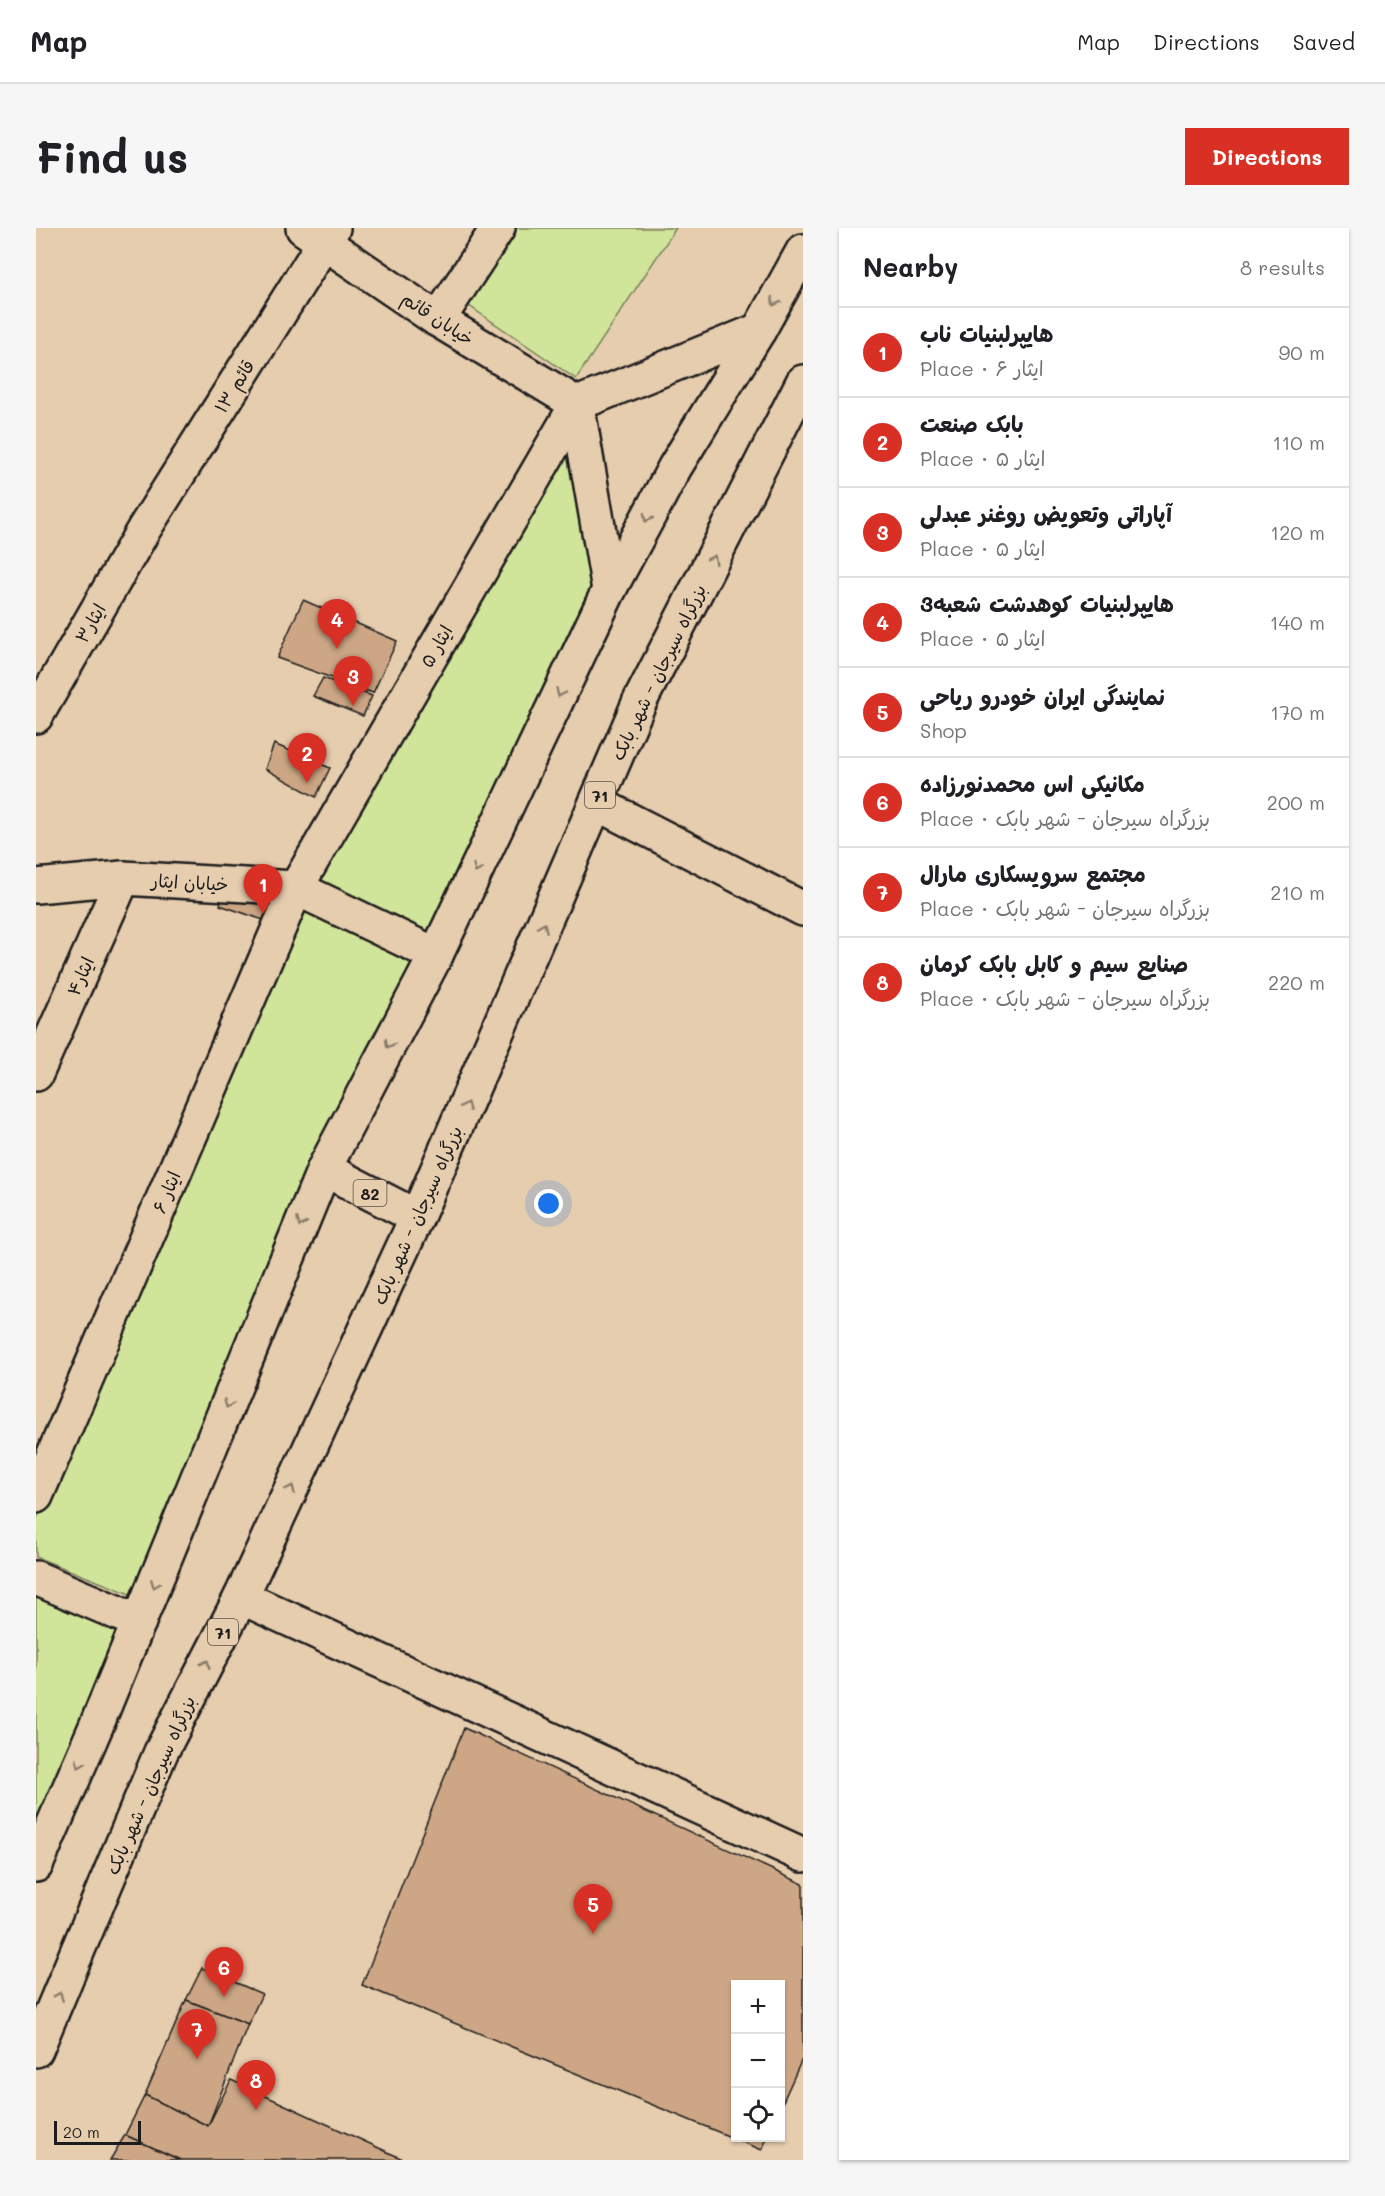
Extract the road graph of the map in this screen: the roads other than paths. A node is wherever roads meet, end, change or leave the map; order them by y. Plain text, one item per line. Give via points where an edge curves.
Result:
1 (498, 228) edge
2 (320, 233) edge
3 (803, 251) edge
4 (438, 320) junction
5 (759, 330) junction
6 (803, 382) edge
7 (577, 404) junction
8 (795, 418) edge
9 (144, 530) joint
10 (609, 590) junction
11 (36, 716) edge
12 (596, 803) junction
13 (123, 878) junction
14 (36, 886) edge
15 (296, 888) junction
16 (803, 909) edge
17 (436, 955) junction
18 (36, 1074) edge
19 (324, 1169) junction
20 (417, 1217) junction
21 (36, 1496) edge
22 (36, 1578) edge
23 (241, 1597) junction
24 (139, 1622) junction
25 (803, 1855) edge
26 (36, 1865) edge
27 (36, 2050) edge

1 - 4 main road
2 - 4 main road, خیابان قائم
2 - 9 main road, قائم ۱۳
3 -> 5 main road
4 - 7 main road, خیابان قائم
5 - 7 main road
5 -> 10 main road via 675,467
6 - 8 main road, بزرگراه سیرجان - شهر بابک / 71
7 - 10 main road
7 - 15 main road, ایثار ۵
12 -> 8 main road, بزرگراه سیرجان - شهر بابک / 71 via 639,704
9 - 11 main road, ایثار۳
10 -> 17 main road
12 - 16 main road
20 -> 12 main road, بزرگراه سیرجان - شهر بابک / 71
13 - 14 main road, خیابان ایثار
13 - 15 main road, خیابان ایثار
13 - 18 main road, ایثار۴
15 - 17 main road, خیابان ایثار
15 - 21 main road, ایثار ۶
17 -> 19 main road
19 - 20 main road, 82
19 -> 24 main road
23 -> 20 main road, بزرگراه سیرجان - شهر بابک / 71
22 - 24 main road
23 - 25 main road
27 -> 23 main road, بزرگراه سیرجان - شهر بابک / 71 via 161,1752
24 -> 26 main road

